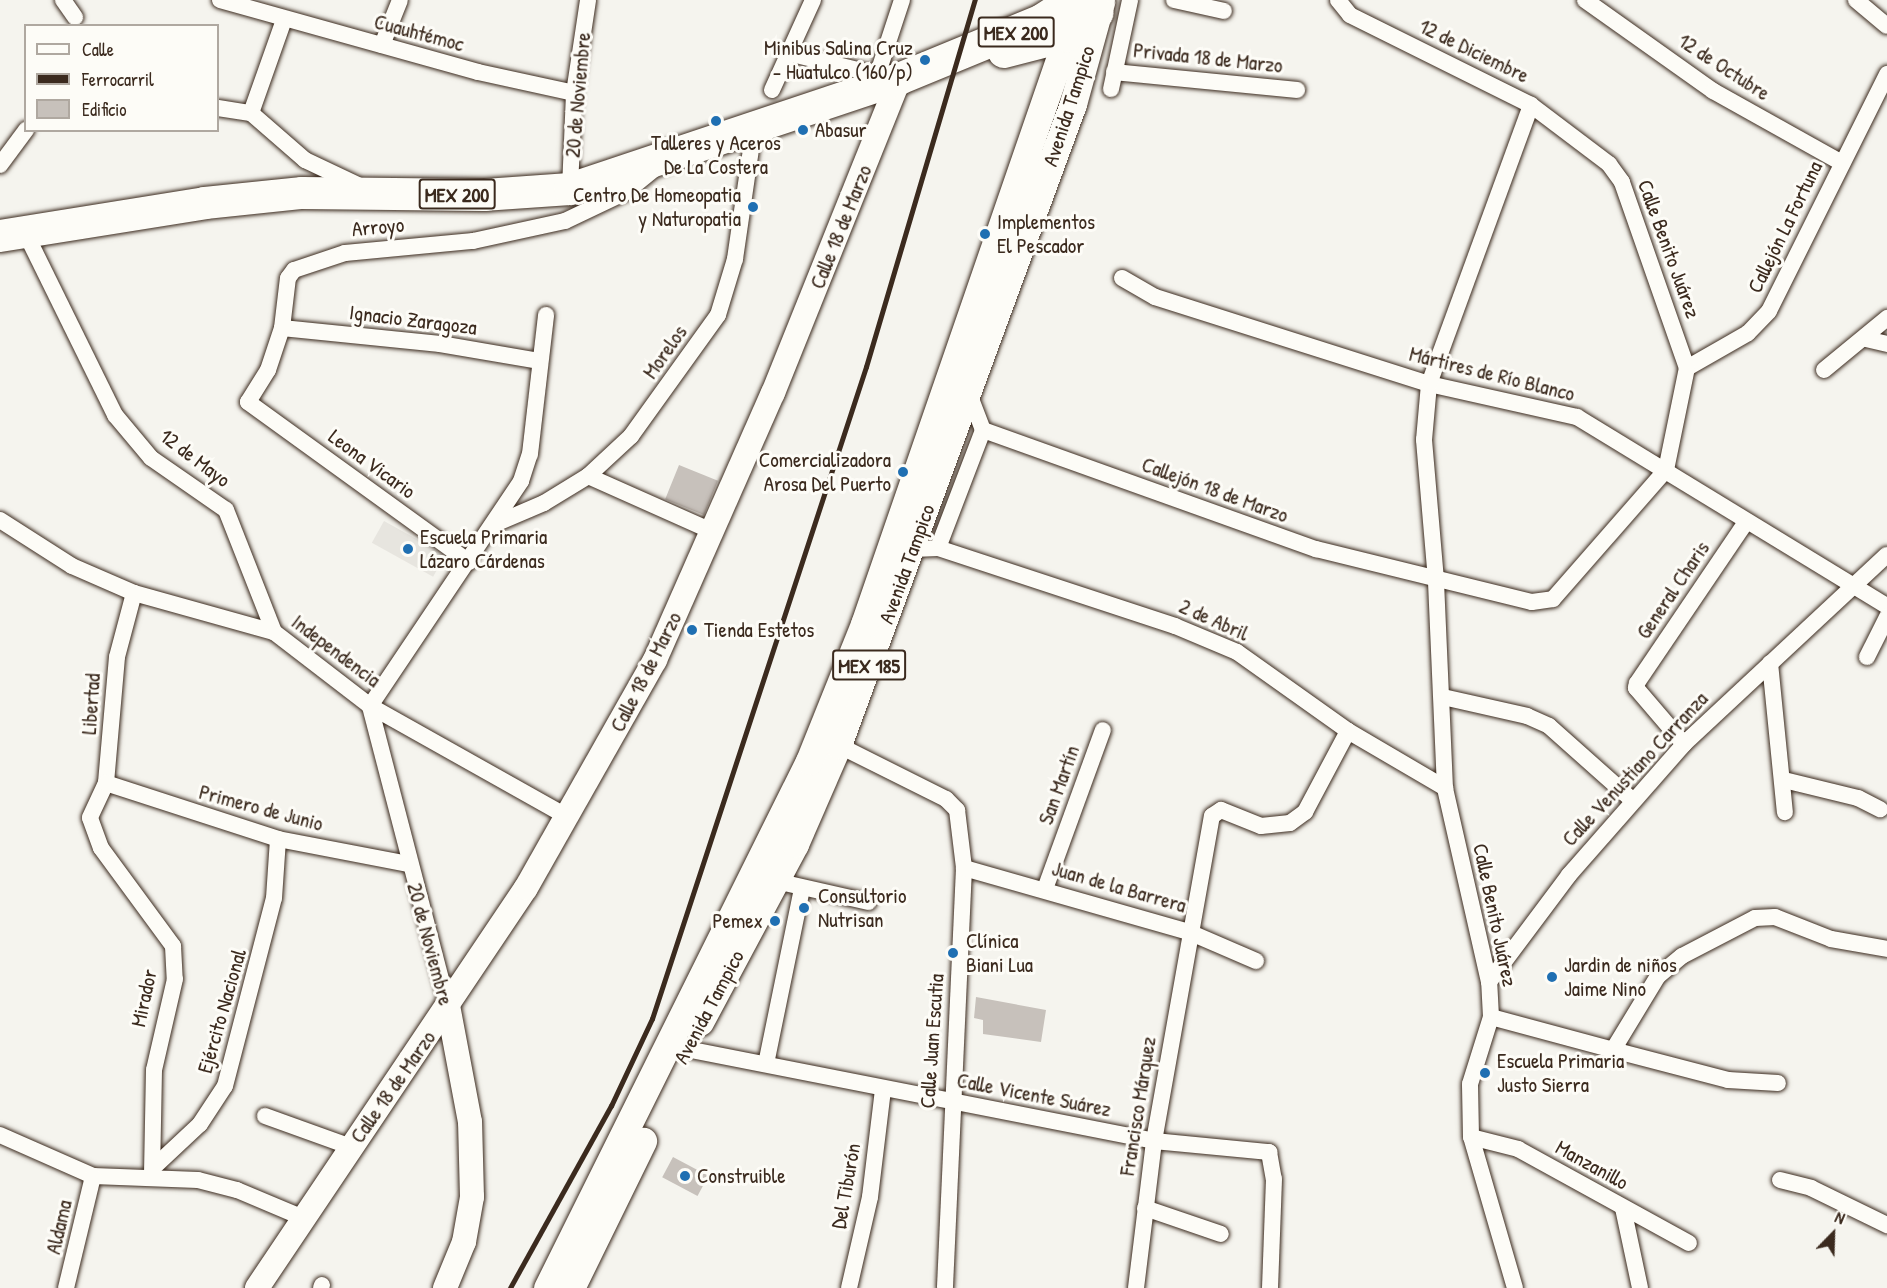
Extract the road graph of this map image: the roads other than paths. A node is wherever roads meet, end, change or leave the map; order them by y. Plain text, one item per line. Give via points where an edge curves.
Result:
1 (63, 0) edge
2 (220, 0) edge
3 (400, 0) edge
4 (588, 0) edge
5 (813, 0) edge
6 (902, 0) edge
7 (1130, 0) edge
8 (1174, 0) edge
9 (1338, 0) edge
10 (1856, 0) edge
11 (1594, 2) edge
12 (1093, 3) edge
13 (1224, 11) dead end
14 (75, 17) dead end
15 (284, 20) junction
16 (1887, 26) edge
17 (1066, 36) junction
18 (382, 45) junction
19 (788, 53) junction
20 (956, 58) junction
21 (1887, 74) edge
22 (883, 81) junction
23 (772, 90) dead end
24 (1297, 90) dead end
25 (574, 93) junction
26 (1531, 105) junction
27 (219, 108) edge
28 (251, 113) junction
29 (754, 129) junction
30 (25, 132) edge
31 (663, 161) junction
32 (1842, 162) junction
33 (0, 165) edge
34 (570, 189) junction
35 (378, 192) junction
36 (12, 234) edge
37 (1122, 278) dead end
38 (546, 315) dead end
39 (1887, 318) edge
40 (282, 328) junction
41 (1866, 339) junction
42 (1887, 344) edge
43 (539, 361) junction
44 (1687, 368) junction
45 (1824, 370) dead end
46 (1429, 384) junction
47 (968, 391) junction
48 (248, 402) joint
49 (982, 430) junction
50 (1666, 470) junction
51 (588, 476) junction
52 (0, 520) edge
53 (1746, 522) junction
54 (495, 524) junction
55 (714, 532) junction
56 (926, 549) junction
57 (1887, 555) edge
58 (469, 562) junction
59 (1436, 580) junction
60 (1855, 585) junction
61 (134, 593) junction
62 (1887, 606) edge
63 (1887, 617) edge
64 (274, 632) junction
65 (1867, 657) dead end
66 (1770, 663) junction
67 (1443, 697) junction
68 (370, 706) junction
69 (1104, 730) dead end
70 (1348, 731) junction
71 (829, 741) junction
72 (1684, 744) junction
73 (1784, 780) junction
74 (106, 783) junction
75 (1445, 788) junction
76 (1632, 801) junction
77 (1880, 809) dead end
78 (1785, 812) dead end
79 (90, 818) joint
80 (568, 818) junction
81 (278, 839) junction
82 (408, 864) junction
83 (964, 868) junction
84 (764, 878) junction
85 (802, 889) junction
86 (1045, 889) junction
87 (868, 902) dead end
88 (1189, 932) junction
89 (1887, 949) edge
90 (1256, 962) dead end
91 (1489, 982) junction
92 (448, 1006) junction
93 (1491, 1017) junction
94 (686, 1049) junction
95 (1613, 1050) junction
96 (766, 1064) junction
97 (1779, 1083) dead end
98 (883, 1090) junction
99 (951, 1102) junction
100 (265, 1116) dead end
101 (0, 1135) edge
102 (1471, 1137) junction
103 (1154, 1141) junction
104 (351, 1147) junction
105 (153, 1172) junction
106 (93, 1176) junction
107 (1780, 1180) dead end
108 (1145, 1208) junction
109 (1623, 1208) junction
110 (306, 1220) junction
111 (1887, 1225) edge
112 (1221, 1234) dead end
113 (1689, 1243) dead end
114 (66, 1288) edge
115 (257, 1288) edge
116 (445, 1288) edge
117 (548, 1288) edge
118 (572, 1288) edge
119 (849, 1288) edge
120 (945, 1288) edge
121 (1136, 1288) edge
122 (1270, 1288) edge
123 (1515, 1288) edge
124 (1640, 1288) edge

1 - 14 street
2 - 15 street, Cuauhtémoc
3 - 18 street
4 - 25 street, 20 de Noviembre
5 - 19 street
6 - 22 street
7 - 24 street, Privada 18 de Marzo via 1112,80
8 - 13 street
9 - 26 street, 12 de Diciembre via 1350,15
10 - 16 street
11 - 32 street, 12 de Octubre via 1713,91
12 - 17 highway, MEX 200
12 - 20 highway, MEX 200 via 1042,20
12 - 47 main road, Avenida Tampico / MEX 185 via 1073,104
15 - 18 street, Cuauhtémoc
15 - 28 street
17 - 20 highway, MEX 200
17 - 71 main road, Avenida Tampico / MEX 185 via 864,624
18 - 25 street, Cuauhtémoc
19 - 22 street
19 - 23 street
20 - 22 highway, MEX 200
21 - 32 street, Callejón La Fortuna
22 - 29 highway, MEX 200
22 - 55 street, Calle 18 de Marzo
25 - 34 street, 20 de Noviembre
26 - 44 street, Calle Benito Juárez via 1609,164 1622,182
26 - 46 street, Calle Benito Juárez
27 - 28 street
28 - 35 street via 319,169
29 - 31 highway, MEX 200
29 - 51 street, Morelos via 735,259 718,315 631,435
30 - 33 street
31 - 34 highway, MEX 200
31 - 40 street, Arroyo via 626,192 565,221 472,242 345,252 294,270 285,286
32 - 44 street, Callejón La Fortuna via 1769,312 1748,333
34 - 35 highway, MEX 200 via 485,195
35 - 36 highway, MEX 200 via 205,203
36 - 64 street, 12 de Mayo via 115,414 151,458 226,510
37 - 46 street, Mártires de Río Blanco via 1155,297
38 - 43 street
39 - 41 street
40 - 43 street, Ignacio Zaragoza via 440,344
40 - 48 street, Arroyo via 268,370
41 - 42 street
41 - 45 street
43 - 54 street via 530,454 521,481
44 - 50 street
46 - 50 street, Mártires de Río Blanco via 1577,417
46 - 59 street, Calle Benito Juárez via 1424,440
47 - 49 street
47 - 56 main road, Avenida Tampico / MEX 185
48 - 58 street, Leona Vicario
49 - 56 street
49 - 59 street, Callejón 18 de Marzo via 1261,531
50 - 53 street, Mártires de Río Blanco
50 - 59 street via 1553,599 1532,602
51 - 54 street, Morelos via 543,503
51 - 55 street
52 - 61 street, Independencia via 72,566
53 - 60 street, Mártires de Río Blanco
53 - 72 street, General Charis via 1637,683 1636,688
54 - 58 street
55 - 80 street, Calle 18 de Marzo via 655,660
56 - 70 street, 2 de Abril via 1175,626 1237,652
56 - 71 main road, Avenida Tampico / MEX 185
57 - 60 street, Calle Venustiano Carranza
58 - 68 street
59 - 67 street, Calle Benito Juárez
60 - 62 street, Mártires de Río Blanco
60 - 66 street, Calle Venustiano Carranza
61 - 64 street, Independencia
61 - 74 street, Libertad via 117,657
63 - 65 street
64 - 68 street, Independencia
66 - 72 street, Calle Venustiano Carranza
66 - 73 street
67 - 75 street, Calle Benito Juárez
67 - 76 street via 1527,716 1549,726
68 - 80 street, Independencia
68 - 82 street, 20 de Noviembre
69 - 86 street, San Martín
70 - 75 street, 2 de Abril
70 - 88 street, Francisco Márquez via 1305,812 1290,823 1261,826 1221,810 1212,816
71 - 83 street, Calle Juan Escutia via 946,799 957,810
71 - 84 main road, Avenida Tampico / MEX 185
72 - 76 street, Calle Venustiano Carranza
73 - 77 street via 1849,795
73 - 78 street
74 - 79 street, Libertad
74 - 81 street, Primero de Junio
75 - 91 street, Calle Benito Juárez
76 - 91 street, Calle Venustiano Carranza
79 - 105 street, Mirador via 101,848 173,946 176,979 154,1070
80 - 92 street, Calle 18 de Marzo
81 - 82 street, Primero de Junio
81 - 105 street, Ejército Nacional via 269,921 225,1086 200,1124
82 - 92 street, 20 de Noviembre
83 - 86 street, Juan de la Barrera
83 - 99 street, Calle Juan Escutia
84 - 85 street
84 - 94 main road, Avenida Tampico / MEX 185
84 - 117 main road, Avenida Tampico / MEX 185
85 - 87 street
85 - 96 street
86 - 88 street, Juan de la Barrera
88 - 90 street, Juan de la Barrera
88 - 103 street, Francisco Márquez
89 - 95 street via 1831,939 1775,917 1755,918 1682,956 1658,976
91 - 93 street, Calle Benito Juárez
92 - 104 street, Calle 18 de Marzo
92 - 116 street, 20 de Noviembre via 470,1122 472,1197 464,1242
93 - 95 street
93 - 102 street, Calle Benito Juárez via 1470,1084
94 - 96 street, Calle Vicente Suárez
94 - 118 main road, Avenida Tampico / MEX 185
95 - 97 street via 1728,1080
96 - 98 street, Calle Vicente Suárez
98 - 99 street, Calle Vicente Suárez
98 - 119 street, Del Tiburón via 870,1197
99 - 103 street, Calle Vicente Suárez
99 - 120 street, Calle Juan Escutia
100 - 104 street
101 - 106 street
102 - 109 street, Manzanillo via 1518,1149
102 - 123 street, Calle Benito Juárez
103 - 108 street, Francisco Márquez
103 - 122 street, Calle Vicente Suárez via 1269,1152 1274,1179
104 - 110 street, Calle 18 de Marzo
105 - 106 street
105 - 110 street via 218,1184
106 - 114 street, Aldama
107 - 111 street via 1811,1188
108 - 112 street
108 - 121 street, Francisco Márquez
109 - 113 street, Manzanillo
109 - 124 street
110 - 115 street, Calle 18 de Marzo

